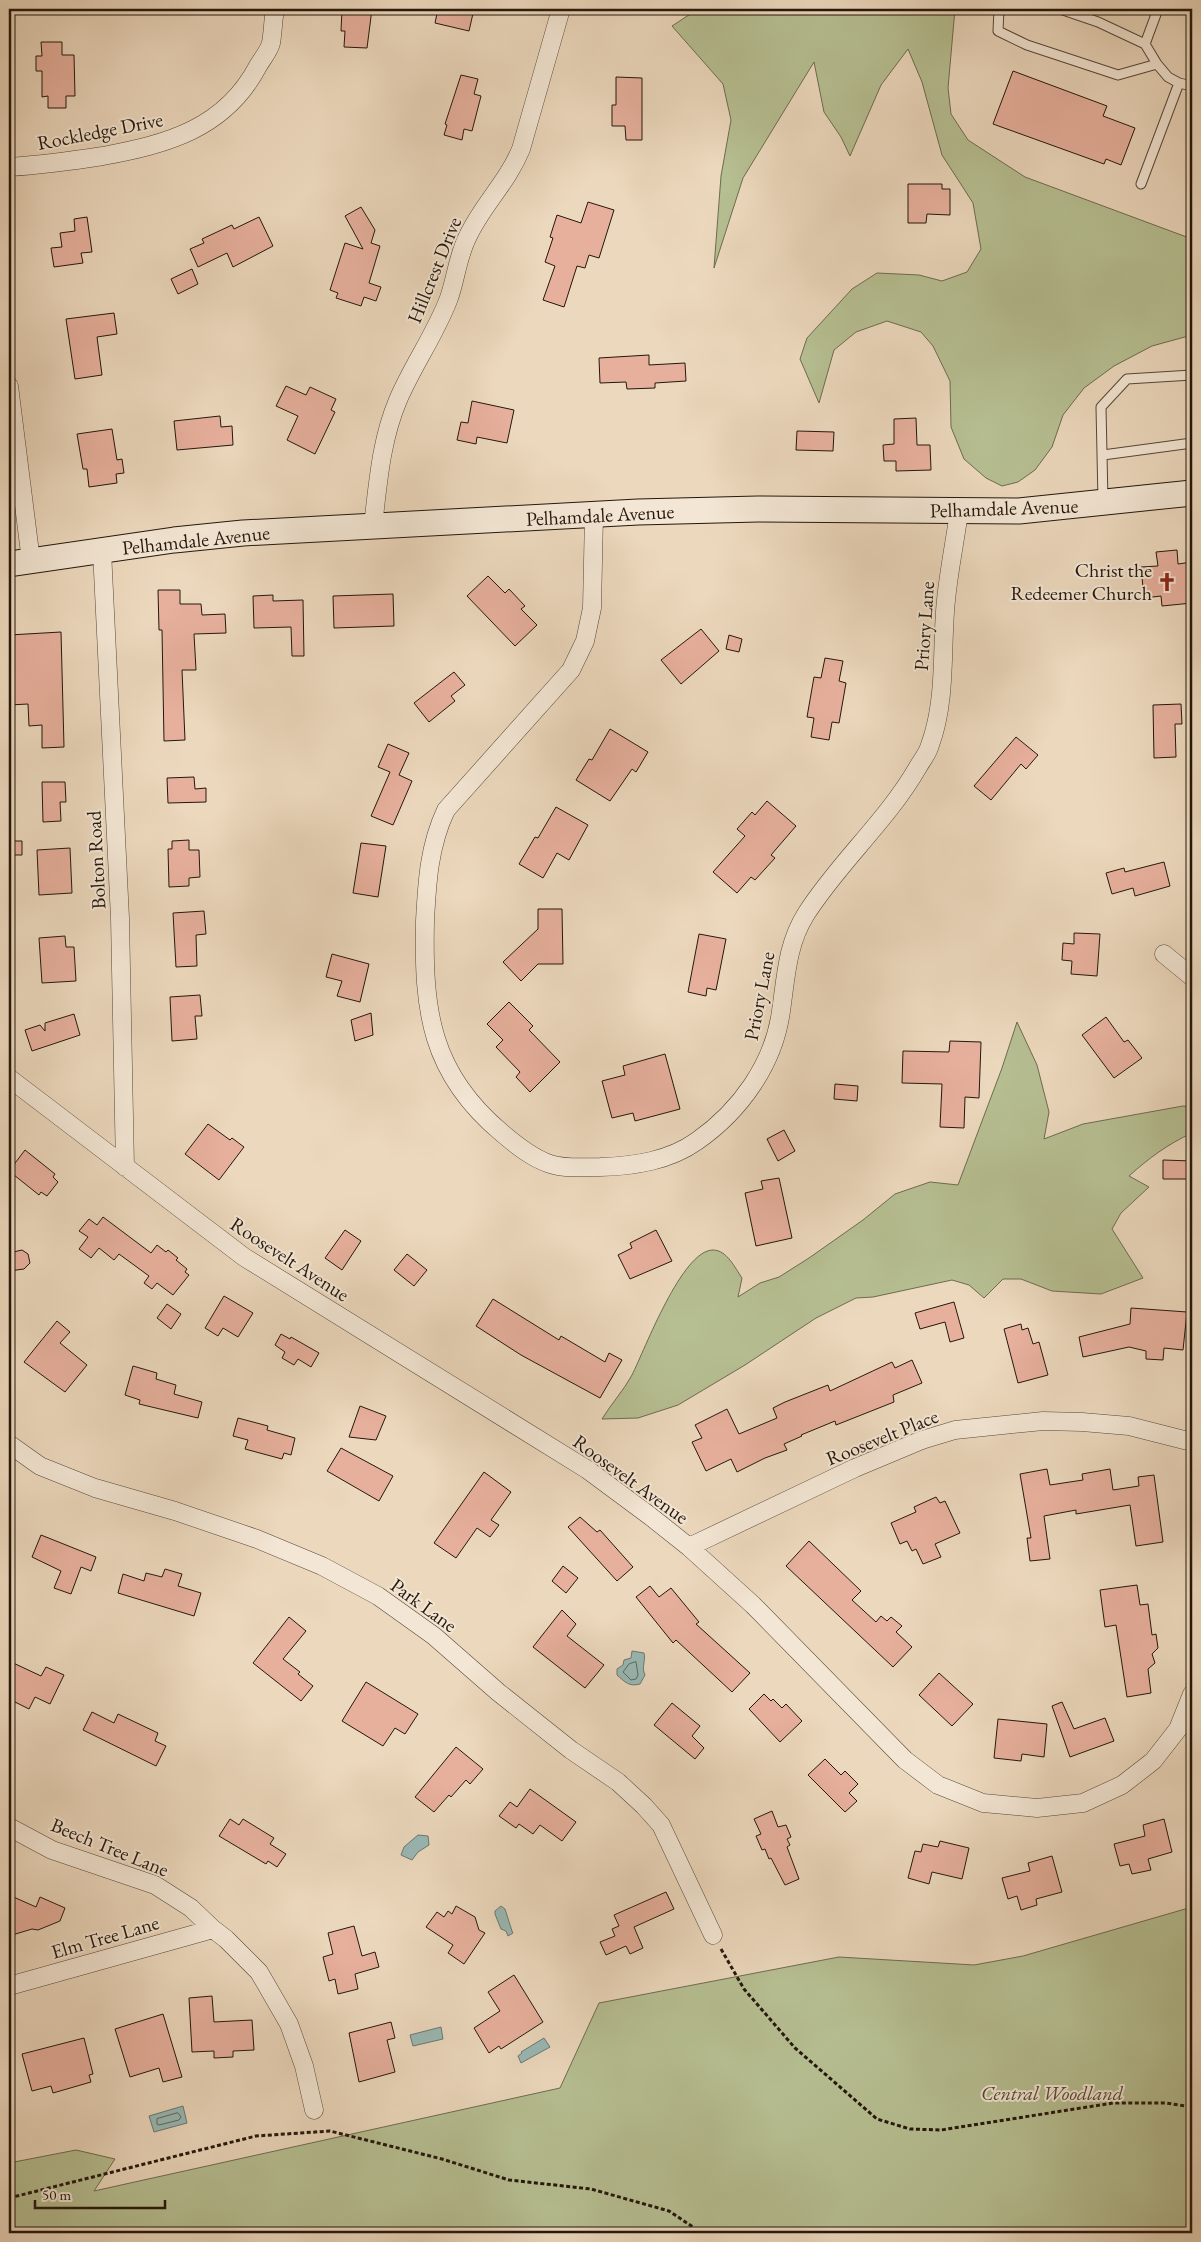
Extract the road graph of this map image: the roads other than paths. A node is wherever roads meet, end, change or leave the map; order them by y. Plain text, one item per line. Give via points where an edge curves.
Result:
1 (275, 9) edge
2 (561, 9) edge
3 (999, 9) edge
4 (1060, 9) edge
5 (1158, 9) edge
6 (1145, 44) junction
7 (1157, 64) junction
8 (1180, 83) junction
9 (1192, 86) edge
10 (9, 167) edge
11 (1141, 184) dead end
12 (1192, 374) edge
13 (9, 386) edge
14 (1192, 443) edge
15 (1103, 455) junction
16 (1192, 493) edge
17 (1103, 504) junction
18 (959, 512) junction
19 (594, 515) junction
20 (373, 526) junction
21 (102, 551) junction
22 (20, 563) edge
23 (1164, 954) dead end
24 (1192, 977) edge
25 (9, 1078) edge
26 (125, 1167) junction
27 (1192, 1442) edge
28 (9, 1444) edge
29 (689, 1547) junction
30 (1192, 1694) edge
31 (9, 1827) edge
32 (213, 1929) junction
33 (712, 1936) road end
34 (9, 1986) edge
35 (314, 2110) dead end

1 - 10 street, Rockledge Drive via 270,44 253,77 232,102 208,121 182,136 148,147 52,165
2 - 20 street, Hillcrest Drive via 513,170 480,214 467,238 448,299 398,399 387,429
3 - 7 lane via 998,31 1027,45 1118,75
4 - 6 lane
5 - 6 lane
6 - 7 lane
7 - 8 lane via 1168,77
8 - 9 lane
8 - 11 lane
12 - 15 lane via 1127,379 1101,408
13 - 22 street
14 - 15 lane
15 - 17 lane
16 - 17 street, Pelhamdale Avenue
17 - 18 street, Pelhamdale Avenue
18 - 19 street, Pelhamdale Avenue via 758,510
18 - 19 street, Priory Lane via 946,599 941,694 930,746 901,794 828,884 796,933 789,953 777,1036 760,1073 734,1109 697,1141 679,1151 633,1165 579,1167 552,1165 520,1148 487,1121 460,1090 437,1044 431,1024 424,962 429,871 435,833 446,810 571,670 585,641 592,608
19 - 20 street, Pelhamdale Avenue
20 - 21 street, Pelhamdale Avenue via 242,533
21 - 22 street, Pelhamdale Avenue
21 - 26 street, Bolton Road via 120,918
23 - 24 street
25 - 26 street, Roosevelt Avenue
26 - 29 street, Roosevelt Avenue via 244,1257 588,1470
27 - 29 street, Roosevelt Place via 1129,1426 1082,1422 1043,1421 955,1430 855,1468
28 - 33 street, Park Lane via 49,1470 95,1488 257,1539 322,1566 378,1596 434,1636 505,1698 618,1782 644,1806 662,1825
29 - 30 street, Roosevelt Avenue via 753,1605 905,1760 938,1785 983,1802 1037,1808 1083,1803 1122,1785 1153,1761 1178,1729
31 - 32 street, Beech Tree Lane via 52,1850 155,1885 191,1908
32 - 34 street, Elm Tree Lane
32 - 35 street, Beech Tree Lane via 259,1972 289,2024 304,2066

